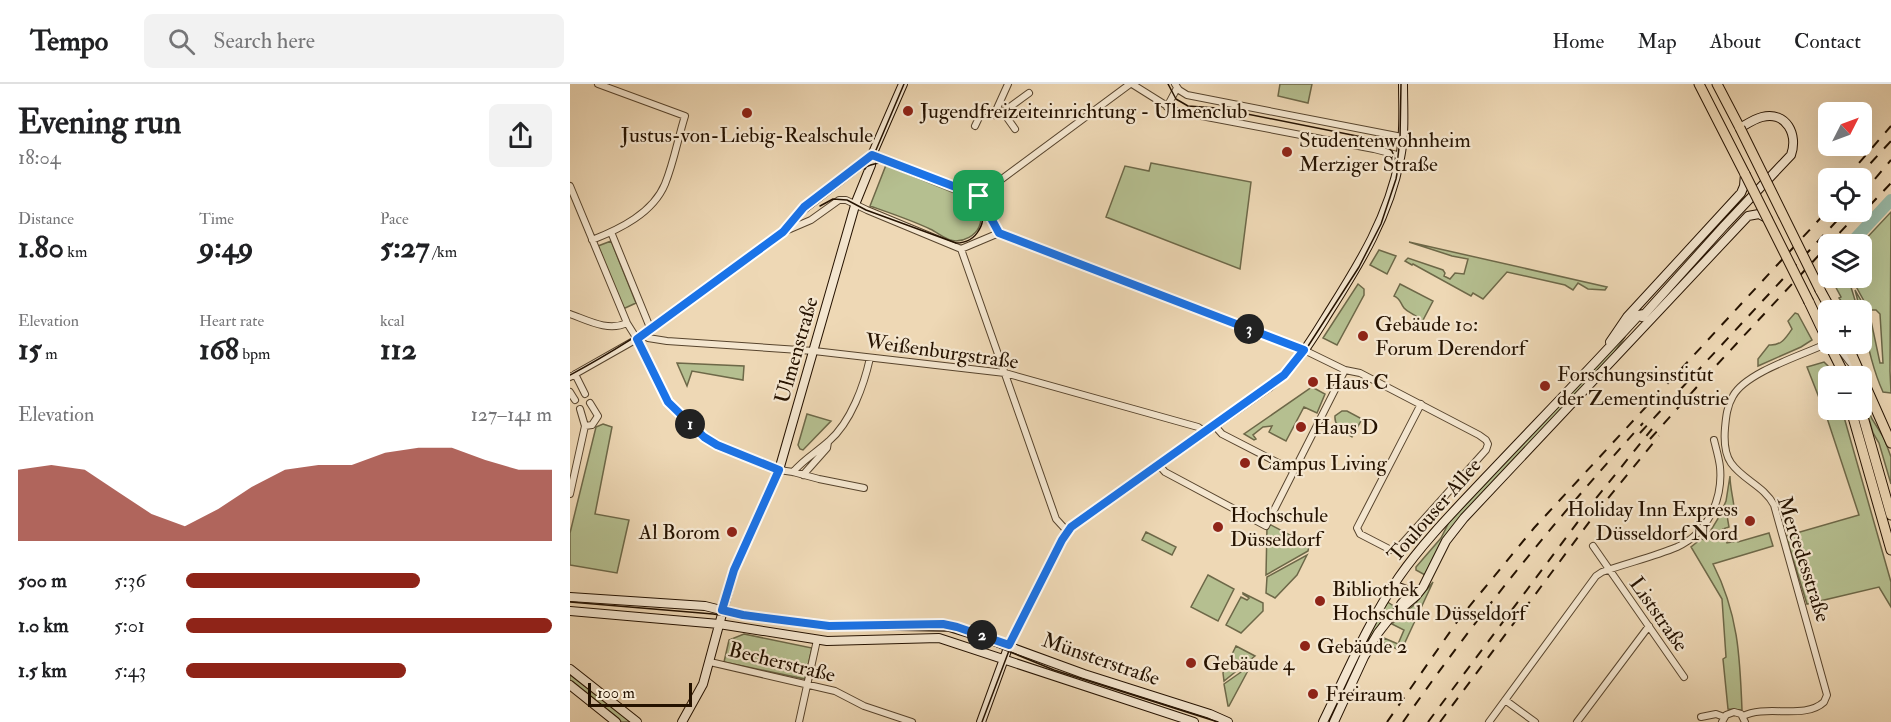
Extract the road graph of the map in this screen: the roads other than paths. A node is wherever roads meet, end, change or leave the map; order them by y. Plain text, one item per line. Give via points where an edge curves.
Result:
1 (598, 84) edge
2 (903, 84) edge
3 (1008, 84) edge
4 (1131, 84) edge
5 (1403, 84) edge
6 (1699, 84) edge
7 (1717, 84) edge
8 (1176, 86) edge
9 (1029, 93) dead end
10 (998, 105) junction
11 (1167, 107) junction
12 (1003, 112) junction
13 (975, 126) dead end
14 (1738, 126) junction
15 (1015, 129) dead end
16 (1402, 137) junction
17 (872, 155) junction
18 (1401, 156) junction
19 (1745, 174) junction
20 (570, 186) edge
21 (979, 196) junction
22 (855, 205) junction
23 (1768, 219) junction
24 (610, 232) junction
25 (783, 232) junction
26 (999, 233) junction
27 (592, 240) junction
28 (961, 249) junction
29 (1826, 300) edge
30 (570, 314) edge
31 (1644, 314) junction
32 (1818, 320) edge
33 (627, 323) junction
34 (651, 330) junction
35 (644, 334) junction
36 (637, 339) junction
37 (667, 341) junction
38 (1608, 348) junction
39 (1818, 348) edge
40 (643, 350) junction
41 (1304, 350) junction
42 (814, 351) junction
43 (1844, 354) edge
44 (870, 358) junction
45 (1611, 361) junction
46 (1854, 366) edge
47 (1345, 370) junction
48 (1005, 373) junction
49 (573, 376) edge
50 (570, 392) edge
51 (585, 394) dead end
52 (575, 400) dead end
53 (1872, 400) edge
54 (590, 403) dead end
55 (1421, 404) junction
56 (580, 409) dead end
57 (1854, 420) edge
58 (1864, 420) edge
59 (1214, 425) junction
60 (585, 426) junction
61 (1205, 432) junction
62 (1714, 440) dead end
63 (828, 442) junction
64 (1891, 443) edge
65 (1158, 464) junction
66 (779, 470) junction
67 (1294, 471) junction
68 (793, 472) junction
69 (1880, 473) junction
70 (803, 475) junction
71 (864, 488) dead end
72 (1891, 490) edge
73 (570, 494) edge
74 (1891, 515) edge
75 (1067, 531) junction
76 (1593, 546) dead end
77 (1891, 550) edge
78 (1608, 570) junction
79 (1390, 590) junction
80 (570, 597) edge
81 (570, 610) edge
82 (722, 610) junction
83 (1394, 614) junction
84 (719, 624) junction
85 (1649, 626) junction
86 (817, 640) junction
87 (1009, 645) junction
88 (1004, 660) junction
89 (710, 662) junction
90 (570, 669) edge
91 (1684, 677) dead end
92 (808, 684) junction
93 (570, 685) edge
94 (1505, 700) junction
95 (1701, 717) dead end
96 (1723, 719) edge
97 (1744, 719) edge
98 (616, 722) edge
99 (637, 722) edge
100 (681, 722) edge
101 (799, 722) edge
102 (912, 722) edge
103 (981, 722) edge
104 (1194, 722) edge
105 (1228, 722) edge
106 (1323, 722) edge
107 (1334, 722) edge
108 (1489, 722) edge
109 (1535, 722) edge
110 (1576, 722) edge

1 - 24 street via 685,116 665,184 657,198
2 - 17 main road, Ulmenstraße
3 - 10 street
4 - 11 street
4 - 21 street
5 - 16 main road
6 - 19 main road
7 - 14 main road
8 - 11 street
8 - 16 street via 1187,94
9 - 12 street
10 - 12 street
10 - 13 street via 994,114 983,109
11 - 18 street
12 - 15 street
14 - 29 main road, bridge
14 - 31 main road via 1762,117 1779,118 1794,135 1791,155
16 - 18 main road
17 - 21 street
17 - 22 main road, Ulmenstraße
17 - 25 street via 804,207
18 - 41 main road via 1370,245
19 - 23 main road, bridge
19 - 38 main road via 1741,193 1627,317
20 - 27 street
21 - 26 street
22 - 25 street via 837,200 811,220
22 - 28 street
22 - 42 main road, Ulmenstraße
23 - 32 main road, bridge
23 - 45 main road via 1751,214
24 - 27 street
24 - 34 street
25 - 34 street
26 - 28 street
26 - 41 street
27 - 33 street
28 - 48 street
30 - 33 street via 603,326
31 - 38 main road
31 - 45 main road
33 - 36 street
34 - 35 street
35 - 36 street
35 - 37 street, Weißenburgstraße
36 - 40 street
36 - 49 street
37 - 40 street, Weißenburgstraße via 649,344
37 - 42 street, Weißenburgstraße
38 - 79 main road, Toulouser Allee via 1445,521
39 - 97 street, Mercedesstraße via 1751,378 1738,389 1729,405 1725,437 1727,456 1735,469 1767,494 1774,505 1827,694 1821,705 1812,709 1756,712
40 - 66 street via 668,402 704,437
41 - 47 street
41 - 59 main road via 1284,375
42 - 44 street, Weißenburgstraße
42 - 66 main road, Ulmenstraße
43 - 46 street
44 - 48 street, Weißenburgstraße
44 - 63 street via 851,409
45 - 83 main road, Toulouser Allee via 1464,518 1446,541 1423,587
47 - 55 street via 1360,373
47 - 67 street
48 - 61 street, Weißenburgstraße
48 - 75 street via 1056,519
49 - 51 street
50 - 52 street
53 - 64 main road
54 - 60 street via 598,416
55 - 55 street via 1479,435 1488,444 1397,548 1391,550 1360,534 1358,525
56 - 60 street
57 - 77 main road
58 - 69 main road
59 - 61 main road
59 - 67 street via 1222,434
60 - 73 street
61 - 65 main road
62 - 78 street, Liststraße via 1720,477 1718,496 1708,520 1677,547
63 - 68 street
63 - 70 street
65 - 67 street via 1165,472 1266,526
65 - 75 main road
66 - 68 street
66 - 82 main road, Ulmenstraße via 737,562
68 - 70 street
69 - 72 main road
69 - 74 main road
70 - 71 street
75 - 87 main road
76 - 78 street, Liststraße
78 - 85 street, Liststraße
78 - 94 street, Liststraße via 1596,576
79 - 83 main road via 1400,587 1407,594
79 - 106 main road, Toulouser Allee
80 - 82 main road, Münsterstraße
81 - 84 main road, Münsterstraße
82 - 84 main road, Ulmenstraße
82 - 87 main road, Münsterstraße via 829,626 943,624
83 - 107 main road, Toulouser Allee via 1364,657
84 - 86 main road, Münsterstraße
84 - 89 main road, Ulmenstraße
85 - 91 street, Liststraße
85 - 110 street
86 - 88 main road, Münsterstraße via 933,637
86 - 92 street
87 - 88 main road
87 - 105 main road, Münsterstraße
88 - 103 main road
88 - 104 main road, Münsterstraße
89 - 92 street, Becherstraße
89 - 100 main road, Ulmenstraße via 703,684
90 - 99 main road
92 - 101 street
92 - 102 street, Becherstraße
93 - 98 main road
94 - 108 street, Liststraße
94 - 109 street
95 - 96 street, Mercedesstraße via 1716,714
96 - 97 street, Mercedesstraße via 1734,712

